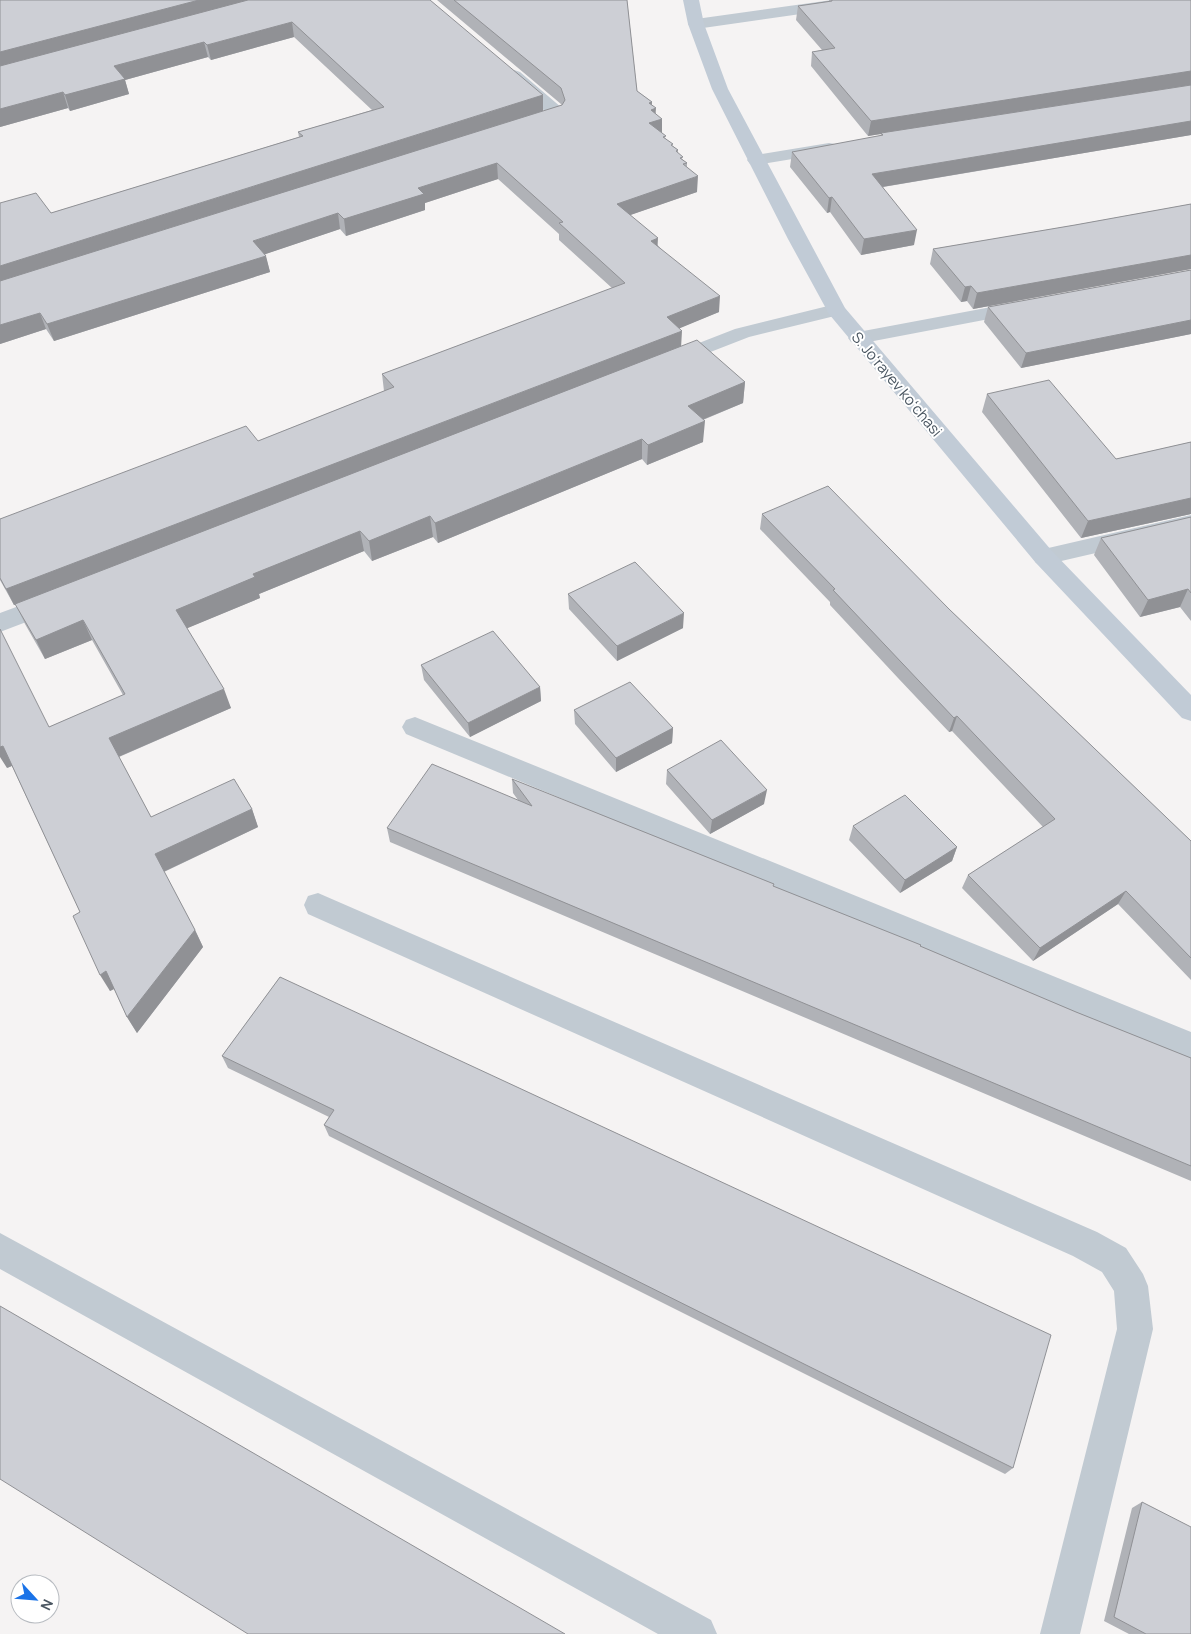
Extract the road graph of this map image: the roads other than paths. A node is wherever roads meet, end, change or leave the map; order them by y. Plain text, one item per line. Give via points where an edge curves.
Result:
1 (691, 0) edge
2 (864, 0) edge
3 (696, 24) junction
4 (501, 64) edge
5 (514, 130) edge
6 (843, 146) edge
7 (756, 160) junction
8 (1044, 303) edge
9 (836, 310) junction
10 (858, 338) junction
11 (649, 369) edge
12 (1191, 523) edge
13 (1044, 557) junction
14 (74, 594) edge
15 (0, 623) edge
16 (1191, 711) edge
17 (415, 727) dead end
18 (318, 905) dead end
19 (1191, 1046) edge
20 (0, 1250) edge
21 (697, 1634) edge
22 (1060, 1634) edge

1 - 3 street, S. Joʻrayev koʻchasi
2 - 3 street
3 - 7 street, S. Joʻrayev koʻchasi via 720,89
4 - 5 street via 556,112 552,118
6 - 7 street
7 - 9 street, S. Joʻrayev koʻchasi
8 - 10 street
9 - 10 street, S. Joʻrayev koʻchasi
9 - 11 street via 742,333
10 - 13 street, S. Joʻrayev koʻchasi
12 - 13 street
13 - 16 street, S. Joʻrayev koʻchasi
14 - 15 street
17 - 19 street
18 - 22 street via 1085,1244 1114,1260 1132,1286 1135,1329
20 - 21 street

